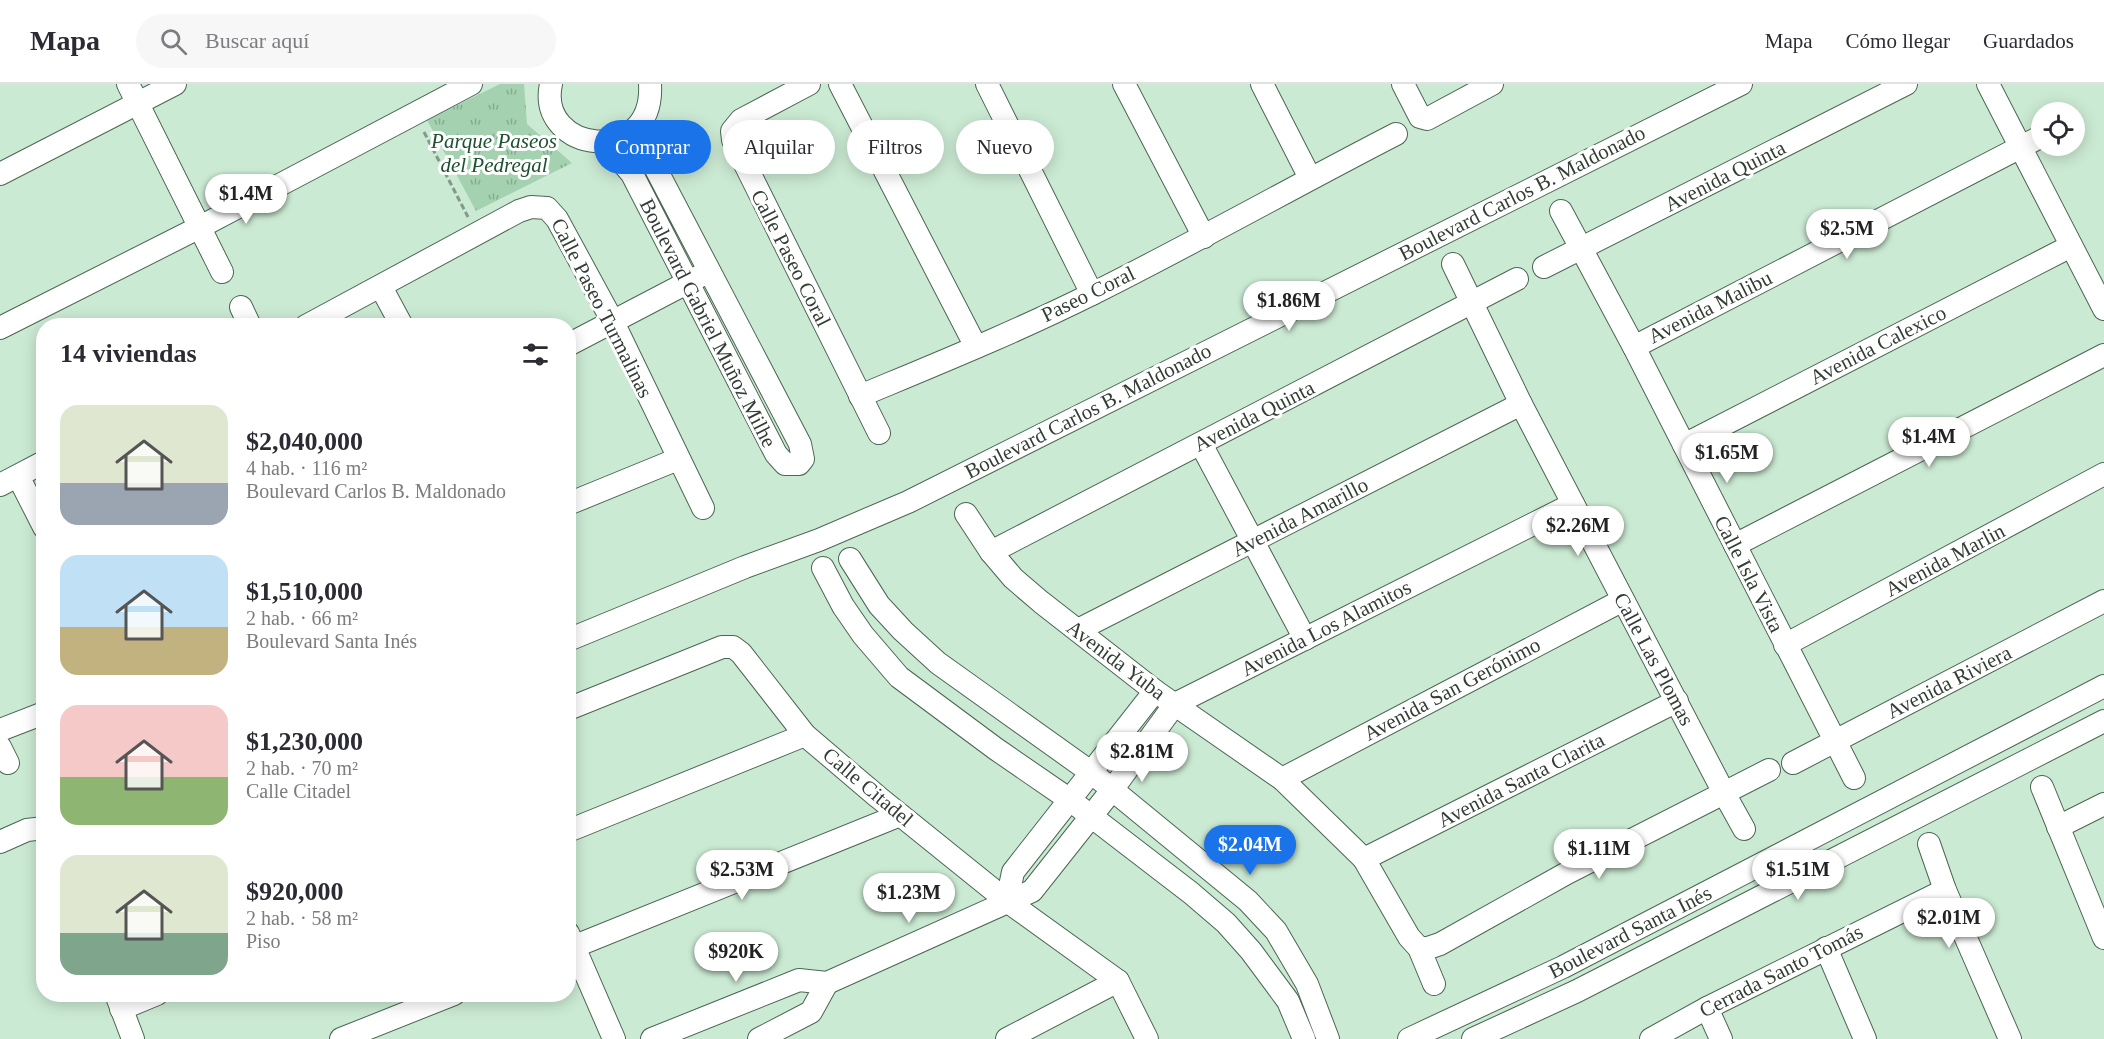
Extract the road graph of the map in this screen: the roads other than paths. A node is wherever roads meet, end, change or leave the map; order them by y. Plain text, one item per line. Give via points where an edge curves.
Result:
1 (175, 84) edge
2 (471, 84) edge
3 (551, 84) edge
4 (667, 84) edge
5 (809, 84) edge
6 (840, 84) edge
7 (987, 84) edge
8 (1124, 84) edge
9 (1262, 84) edge
10 (1403, 84) edge
11 (1492, 84) edge
12 (1740, 84) edge
13 (1906, 84) edge
14 (1988, 84) edge
15 (650, 93) edge
16 (133, 94) edge
17 (642, 120) edge
18 (1396, 134) dead end
19 (594, 141) edge
20 (2031, 142) edge
21 (2020, 148) junction
22 (0, 174) edge
23 (632, 174) edge
24 (659, 174) edge
25 (1310, 178) junction
26 (1561, 211) dead end
27 (200, 227) junction
28 (1204, 237) junction
29 (2071, 246) junction
30 (1580, 249) junction
31 (1452, 264) dead end
32 (1544, 267) dead end
33 (709, 270) junction
34 (222, 272) dead end
35 (1517, 279) dead end
36 (687, 284) junction
37 (381, 287) junction
38 (1092, 294) junction
39 (1472, 303) junction
40 (2104, 309) edge
41 (321, 318) edge
42 (398, 318) edge
43 (613, 322) junction
44 (0, 328) edge
45 (576, 341) edge
46 (1634, 346) junction
47 (976, 347) junction
48 (2104, 355) edge
49 (860, 396) junction
50 (1521, 404) junction
51 (879, 433) dead end
52 (1201, 444) junction
53 (1684, 445) junction
54 (678, 459) junction
55 (36, 466) edge
56 (2104, 474) edge
57 (9, 480) edge
58 (576, 501) edge
59 (1573, 504) junction
60 (703, 508) dead end
61 (966, 514) dead end
62 (36, 516) edge
63 (1253, 541) junction
64 (1735, 545) junction
65 (991, 552) junction
66 (850, 559) dead end
67 (823, 568) dead end
68 (1623, 600) junction
69 (2104, 602) edge
70 (1078, 630) junction
71 (576, 637) edge
72 (1305, 639) junction
73 (1785, 645) junction
74 (2104, 686) edge
75 (1155, 691) junction
76 (1677, 700) junction
77 (1175, 704) junction
78 (576, 706) edge
79 (36, 716) edge
80 (2104, 722) edge
81 (0, 730) edge
82 (805, 735) junction
83 (1834, 741) junction
84 (1793, 763) dead end
85 (1769, 770) dead end
86 (1092, 773) junction
87 (1854, 778) dead end
88 (1282, 779) junction
89 (2042, 787) dead end
90 (1112, 790) junction
91 (1724, 793) junction
92 (1070, 800) junction
93 (2104, 804) edge
94 (900, 815) junction
95 (1091, 816) junction
96 (2058, 827) junction
97 (576, 828) edge
98 (35, 829) edge
99 (1744, 829) dead end
100 (0, 842) edge
101 (1929, 844) dead end
102 (1364, 859) junction
103 (1945, 890) junction
104 (1007, 901) junction
105 (2103, 934) edge
106 (576, 941) edge
107 (1419, 948) junction
108 (1826, 948) junction
109 (576, 956) edge
110 (1118, 981) junction
111 (827, 983) junction
112 (1434, 984) dead end
113 (119, 1002) edge
114 (434, 1002) edge
115 (1707, 1008) junction
116 (1146, 1035) edge
117 (133, 1039) edge
118 (341, 1039) edge
119 (614, 1039) edge
120 (652, 1039) edge
121 (759, 1039) edge
122 (1007, 1039) edge
123 (1304, 1039) edge
124 (1328, 1039) edge
125 (1408, 1039) edge
126 (1473, 1039) edge
127 (1651, 1039) edge
128 (1721, 1039) edge
129 (1866, 1039) edge
130 (2010, 1039) edge

1 - 16 street
2 - 27 street
3 - 19 street via 552,107 560,123 572,135
4 - 15 street
5 - 49 street, Calle Paseo Coral via 741,120 732,136
6 - 47 street
7 - 38 street
8 - 28 street
9 - 25 street
10 - 11 street via 1423,119
12 - 71 street, Boulevard Carlos B. Maldonado via 908,502
13 - 30 street, Avenida Quinta
14 - 21 street
15 - 17 street
16 - 22 street
16 - 27 street
18 - 25 street, Paseo Coral
20 - 21 street, Avenida Malibu
21 - 29 street
21 - 46 street, Avenida Malibu
23 - 36 street, Boulevard Gabriel Muñoz Milhe
24 - 33 street, Boulevard Gabriel Muñoz Milhe
25 - 28 street, Paseo Coral
26 - 30 street, Calle Isla Vista
27 - 34 street
27 - 44 street
28 - 38 street, Paseo Coral
29 - 40 street
29 - 53 street, Avenida Calexico
30 - 32 street, Avenida Quinta
30 - 46 street, Calle Isla Vista
31 - 39 street, Calle Las Plomas
33 - 36 street
33 - 36 street, Boulevard Gabriel Muñoz Milhe via 800,444 803,459 799,464 785,464 776,454
35 - 39 street, Avenida Quinta
36 - 43 street
37 - 41 street, Calle Paseo Turmalinas
37 - 42 street
37 - 43 street, Calle Paseo Turmalinas via 519,211 540,207 552,211
38 - 47 street, Paseo Coral
39 - 50 street, Calle Las Plomas
39 - 52 street, Avenida Quinta
43 - 45 street
43 - 54 street, Calle Paseo Turmalinas
46 - 53 street, Calle Isla Vista
47 - 49 street, Paseo Coral
48 - 64 street
49 - 51 street, Calle Paseo Coral
50 - 59 street, Calle Las Plomas
50 - 63 street, Avenida Amarillo
52 - 63 street
52 - 65 street, Avenida Quinta
53 - 64 street, Calle Isla Vista
54 - 58 street
54 - 60 street, Calle Paseo Turmalinas
55 - 57 street
56 - 73 street, Avenida Marlin
57 - 62 street
59 - 68 street, Calle Las Plomas
59 - 72 street, Avenida Los Alamitos
61 - 65 street, Avenida Yuba
63 - 70 street, Avenida Amarillo
63 - 72 street
64 - 73 street, Calle Isla Vista
65 - 70 street, Avenida Yuba via 1013,578
66 - 86 street via 879,604 938,663
67 - 92 street via 863,635 900,676
68 - 76 street, Calle Las Plomas
68 - 88 street, Avenida San Gerónimo
69 - 83 street, Avenida Riviera
70 - 75 street, Avenida Yuba
72 - 77 street, Avenida Los Alamitos
73 - 83 street, Calle Isla Vista
74 - 125 street, Boulevard Santa Inés via 1563,967
75 - 77 street, Avenida Yuba
75 - 86 street
76 - 91 street, Calle Las Plomas
76 - 102 street, Avenida Santa Clarita
77 - 88 street, Avenida Yuba
77 - 90 street, Avenida Los Alamitos
78 - 82 street, Calle Citadel via 722,647 733,647
79 - 81 street
80 - 126 street, Boulevard Santa Inés via 1588,985
82 - 94 street, Calle Citadel
82 - 97 street
83 - 84 street, Avenida Riviera
83 - 87 street, Calle Isla Vista
85 - 91 street
86 - 90 street
86 - 92 street
88 - 102 street, Avenida Yuba
89 - 96 street
90 - 95 street, Avenida Los Alamitos
90 - 124 street via 1226,882 1276,931 1307,984
91 - 99 street, Calle Las Plomas
91 - 107 street via 1440,944
92 - 95 street
92 - 104 street via 1013,872
93 - 96 street
94 - 104 street, Calle Citadel
94 - 106 street
95 - 104 street, Avenida Los Alamitos via 1032,891
95 - 123 street via 1226,923 1288,1001
96 - 105 street
98 - 100 street
101 - 103 street
102 - 107 street, Avenida Yuba
103 - 108 street, Cerrada Santo Tomás
103 - 130 street
104 - 110 street, Calle Citadel
104 - 111 street, Avenida Los Alamitos
107 - 112 street, Avenida Yuba
108 - 115 street, Cerrada Santo Tomás
108 - 129 street
109 - 119 street
110 - 116 street, Calle Citadel
110 - 122 street
111 - 120 street via 799,980
111 - 121 street via 811,1012
113 - 117 street
114 - 118 street
115 - 127 street, Cerrada Santo Tomás
115 - 128 street

